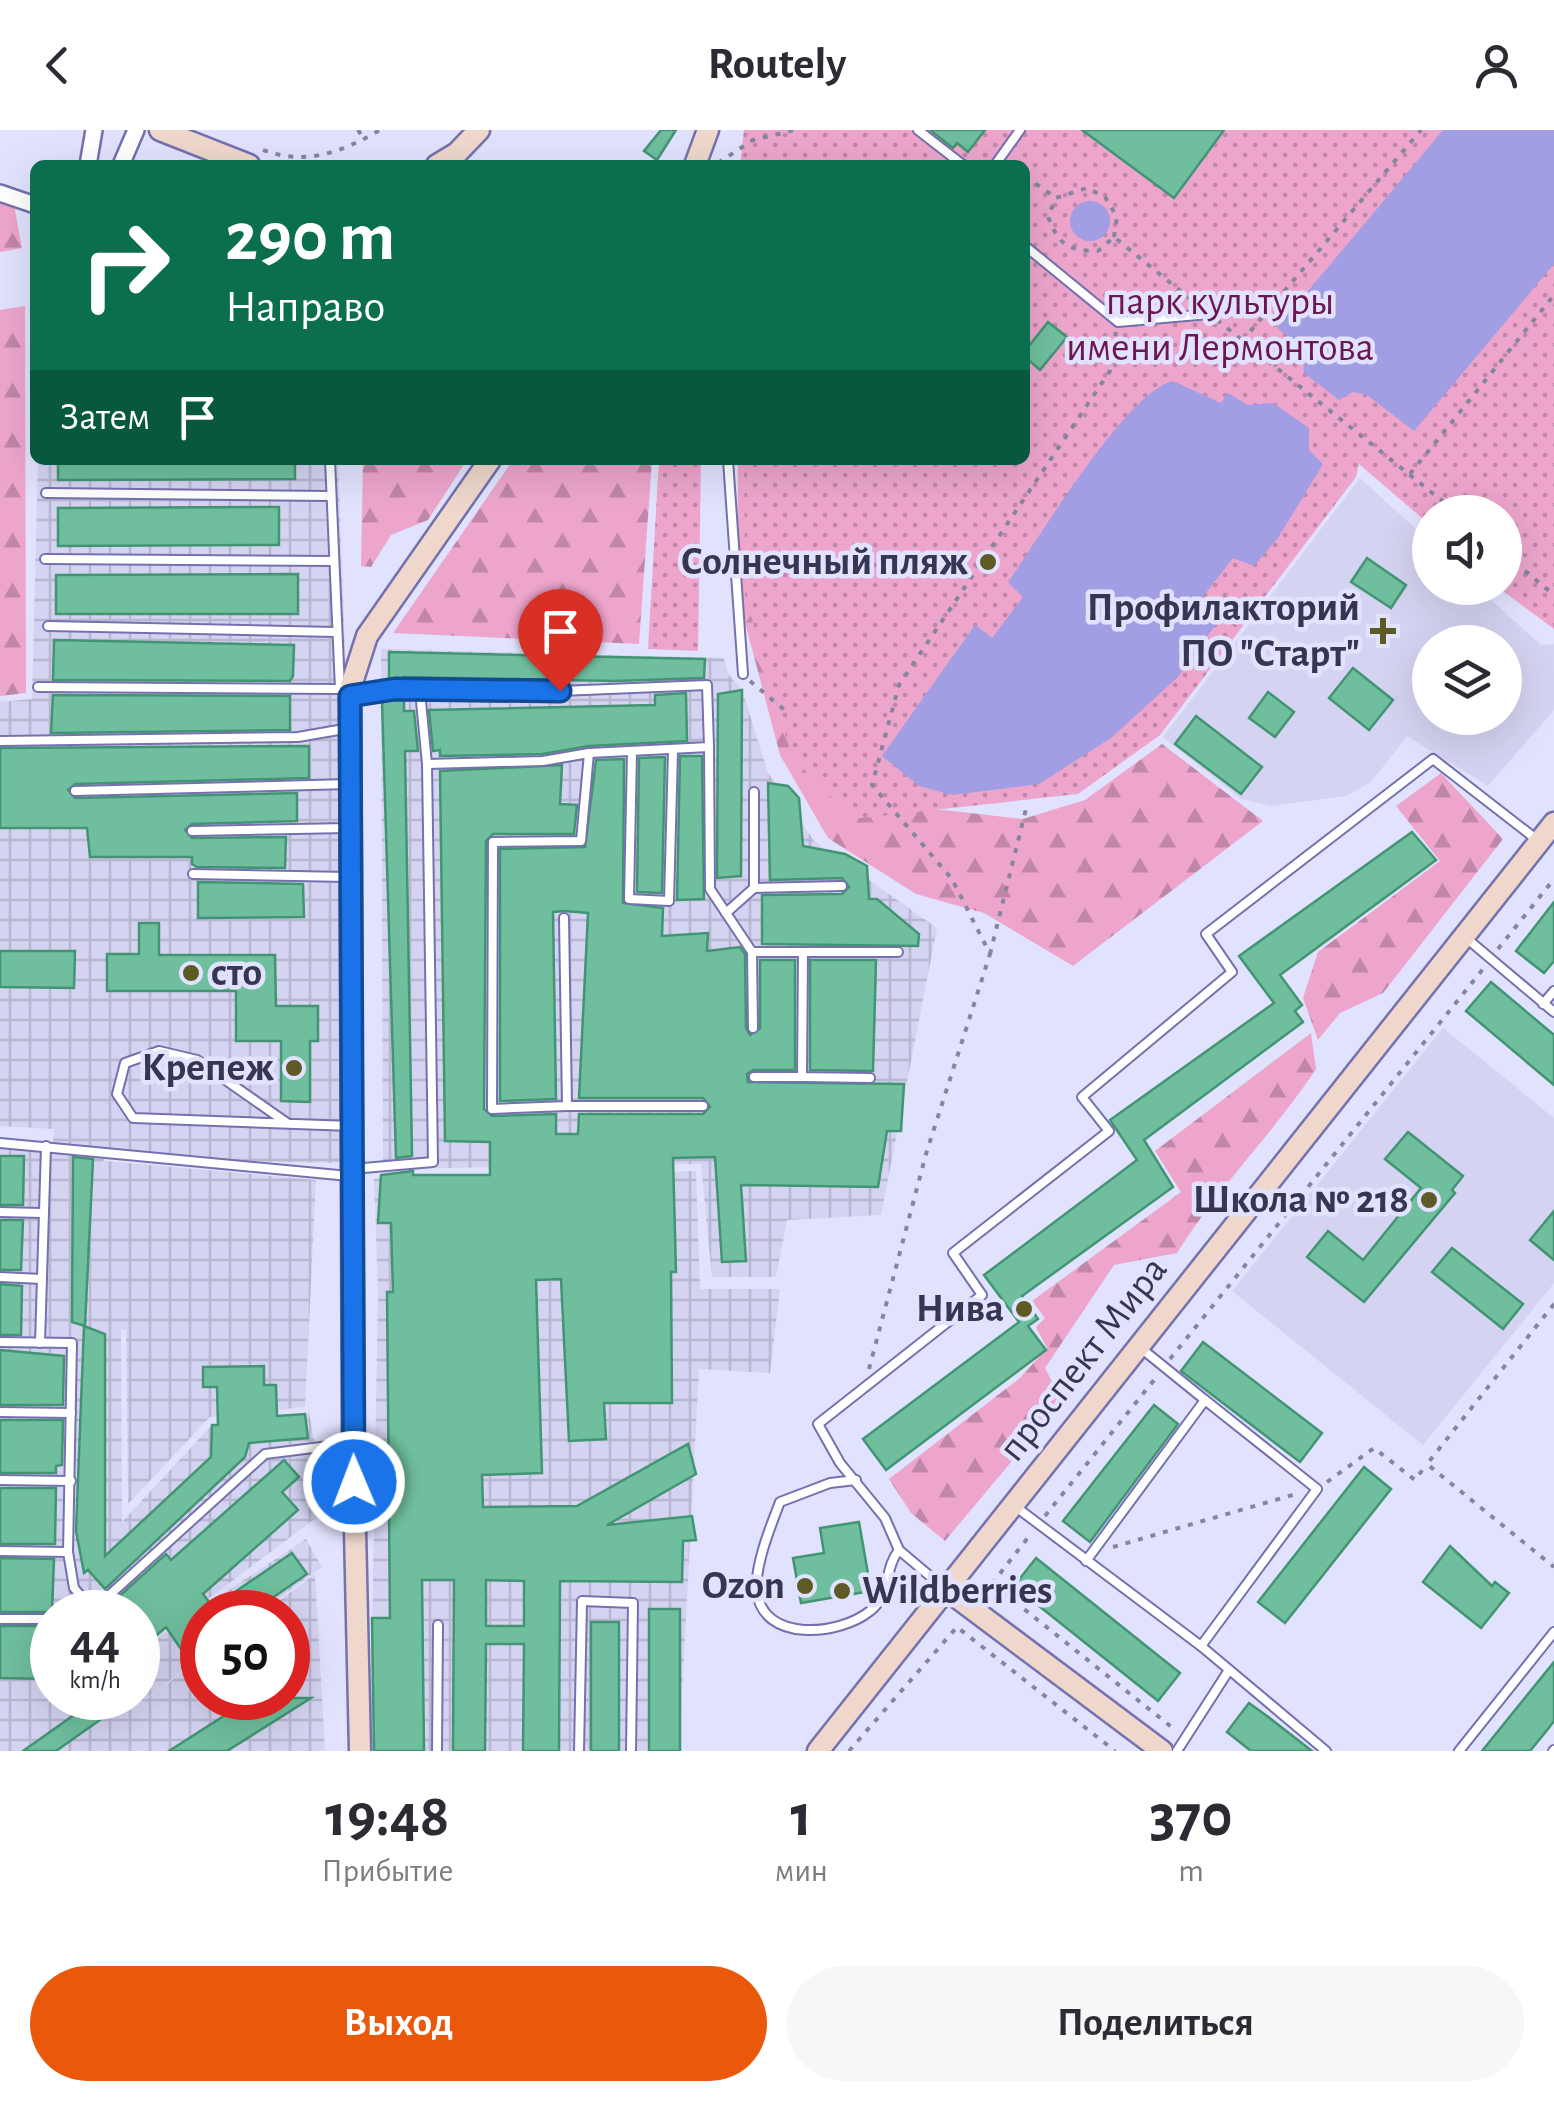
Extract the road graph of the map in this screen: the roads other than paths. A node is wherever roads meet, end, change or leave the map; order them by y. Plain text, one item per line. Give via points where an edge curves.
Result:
1 (94, 130) edge
2 (136, 130) edge
3 (160, 130) edge
4 (479, 130) edge
5 (708, 130) edge
6 (918, 130) edge
7 (1020, 130) edge
8 (256, 158) edge
9 (89, 160) edge
10 (123, 160) edge
11 (445, 160) edge
12 (706, 160) edge
13 (957, 160) edge
14 (999, 160) edge
15 (0, 193) edge
16 (30, 203) edge
17 (1030, 250) edge
18 (1209, 314) road end
19 (330, 465) edge
20 (487, 465) edge
21 (728, 465) edge
22 (46, 493) dead end
23 (331, 496) junction
24 (45, 559) dead end
25 (334, 560) junction
26 (48, 626) dead end
27 (335, 632) junction
28 (744, 674) road end
29 (38, 687) dead end
30 (346, 691) junction
31 (420, 691) junction
32 (350, 728) junction
33 (0, 740) edge
34 (709, 747) junction
35 (632, 751) junction
36 (673, 751) junction
37 (588, 753) junction
38 (427, 764) junction
39 (351, 784) junction
40 (75, 790) dead end
41 (754, 792) dead end
42 (1554, 823) edge
43 (351, 828) junction
44 (192, 830) dead end
45 (1540, 842) junction
46 (193, 874) dead end
47 (350, 878) junction
48 (842, 886) dead end
49 (754, 888) junction
50 (726, 913) junction
51 (564, 918) dead end
52 (1464, 937) junction
53 (752, 952) junction
54 (804, 952) junction
55 (898, 952) dead end
56 (1554, 991) edge
57 (1543, 1004) junction
58 (1554, 1012) edge
59 (753, 1028) dead end
60 (754, 1077) dead end
61 (802, 1078) junction
62 (870, 1078) dead end
63 (567, 1106) junction
64 (702, 1106) dead end
65 (288, 1123) junction
66 (351, 1126) junction
67 (0, 1143) edge
68 (46, 1146) junction
69 (352, 1173) junction
70 (0, 1212) edge
71 (42, 1213) junction
72 (0, 1277) edge
73 (42, 1279) junction
74 (0, 1342) edge
75 (40, 1343) junction
76 (1138, 1344) junction
77 (1204, 1400) junction
78 (0, 1412) edge
79 (71, 1414) junction
80 (353, 1443) junction
81 (0, 1480) edge
82 (856, 1480) junction
83 (72, 1481) junction
84 (1013, 1504) junction
85 (899, 1550) junction
86 (0, 1551) edge
87 (68, 1552) junction
88 (1086, 1560) junction
89 (75, 1590) edge
90 (113, 1590) edge
91 (947, 1590) junction
92 (0, 1619) edge
93 (30, 1619) edge
94 (438, 1625) dead end
95 (1554, 1632) edge
96 (1201, 1646) junction
97 (1229, 1670) junction
98 (360, 1751) edge
99 (437, 1751) edge
100 (578, 1751) edge
101 (631, 1751) edge
102 (818, 1751) edge
103 (1162, 1751) edge
104 (1177, 1751) edge
105 (1326, 1751) edge
106 (1459, 1751) edge

1 - 9 street
2 - 10 street
3 - 8 main road
4 - 11 main road
5 - 12 main road
6 - 13 lane
7 - 14 lane
15 - 16 street
17 - 18 lane via 1118,322
19 - 23 lane
20 - 30 main road via 367,636
21 - 28 lane
22 - 23 lane
23 - 25 lane
24 - 25 lane
25 - 27 lane
26 - 27 lane
27 - 30 lane
29 - 30 lane
30 - 31 lane
30 - 32 main road
31 - 34 lane via 707,684
31 - 38 lane
32 - 33 lane via 298,737
32 - 39 main road
34 - 36 lane
34 - 50 lane via 710,888
35 - 36 lane
35 - 36 lane via 629,899 669,901
35 - 37 lane
37 - 38 lane
37 - 63 lane via 582,841 493,842 490,863 492,1109
38 - 69 lane via 433,1162
39 - 40 lane
39 - 43 main road
41 - 49 lane
42 - 45 main road, проспект Мира
43 - 44 lane
43 - 47 main road
45 - 52 main road, проспект Мира
45 - 82 lane via 1433,759 1206,934 1232,972 1082,1097 1109,1131 953,1252 982,1294 818,1424
46 - 47 lane
47 - 66 main road
48 - 49 lane
49 - 50 lane
50 - 53 lane
51 - 63 lane
52 - 57 lane
52 - 76 main road, проспект Мира
53 - 54 lane
53 - 59 lane
54 - 55 lane
54 - 61 lane
56 - 57 lane
57 - 58 lane
60 - 61 lane
61 - 62 lane
63 - 64 lane
65 - 65 lane via 133,1118 116,1094 126,1062 159,1050 196,1060
65 - 66 lane
66 - 69 main road
67 - 68 lane
68 - 69 lane
68 - 71 lane
69 - 80 main road
70 - 71 lane
71 - 73 lane
72 - 73 lane
73 - 75 lane
74 - 75 lane
75 - 79 lane via 72,1343
76 - 77 lane
76 - 84 main road, проспект Мира
77 - 88 lane
77 - 96 lane via 1317,1489
78 - 79 lane
79 - 83 lane
80 - 90 lane via 265,1454
80 - 98 main road
81 - 83 lane
82 - 85 lane via 886,1518
82 - 85 lane via 780,1502 756,1586 760,1608 770,1620 808,1630 848,1622 881,1600
83 - 87 lane
84 - 88 lane
84 - 91 main road, проспект Мира
85 - 91 lane
86 - 87 lane
87 - 89 lane
88 - 96 lane
91 - 102 main road, проспект Мира
91 - 103 main road
92 - 93 lane
94 - 99 lane
95 - 106 lane
96 - 97 lane
97 - 104 lane
97 - 105 lane
100 - 101 lane via 582,1601 633,1603

